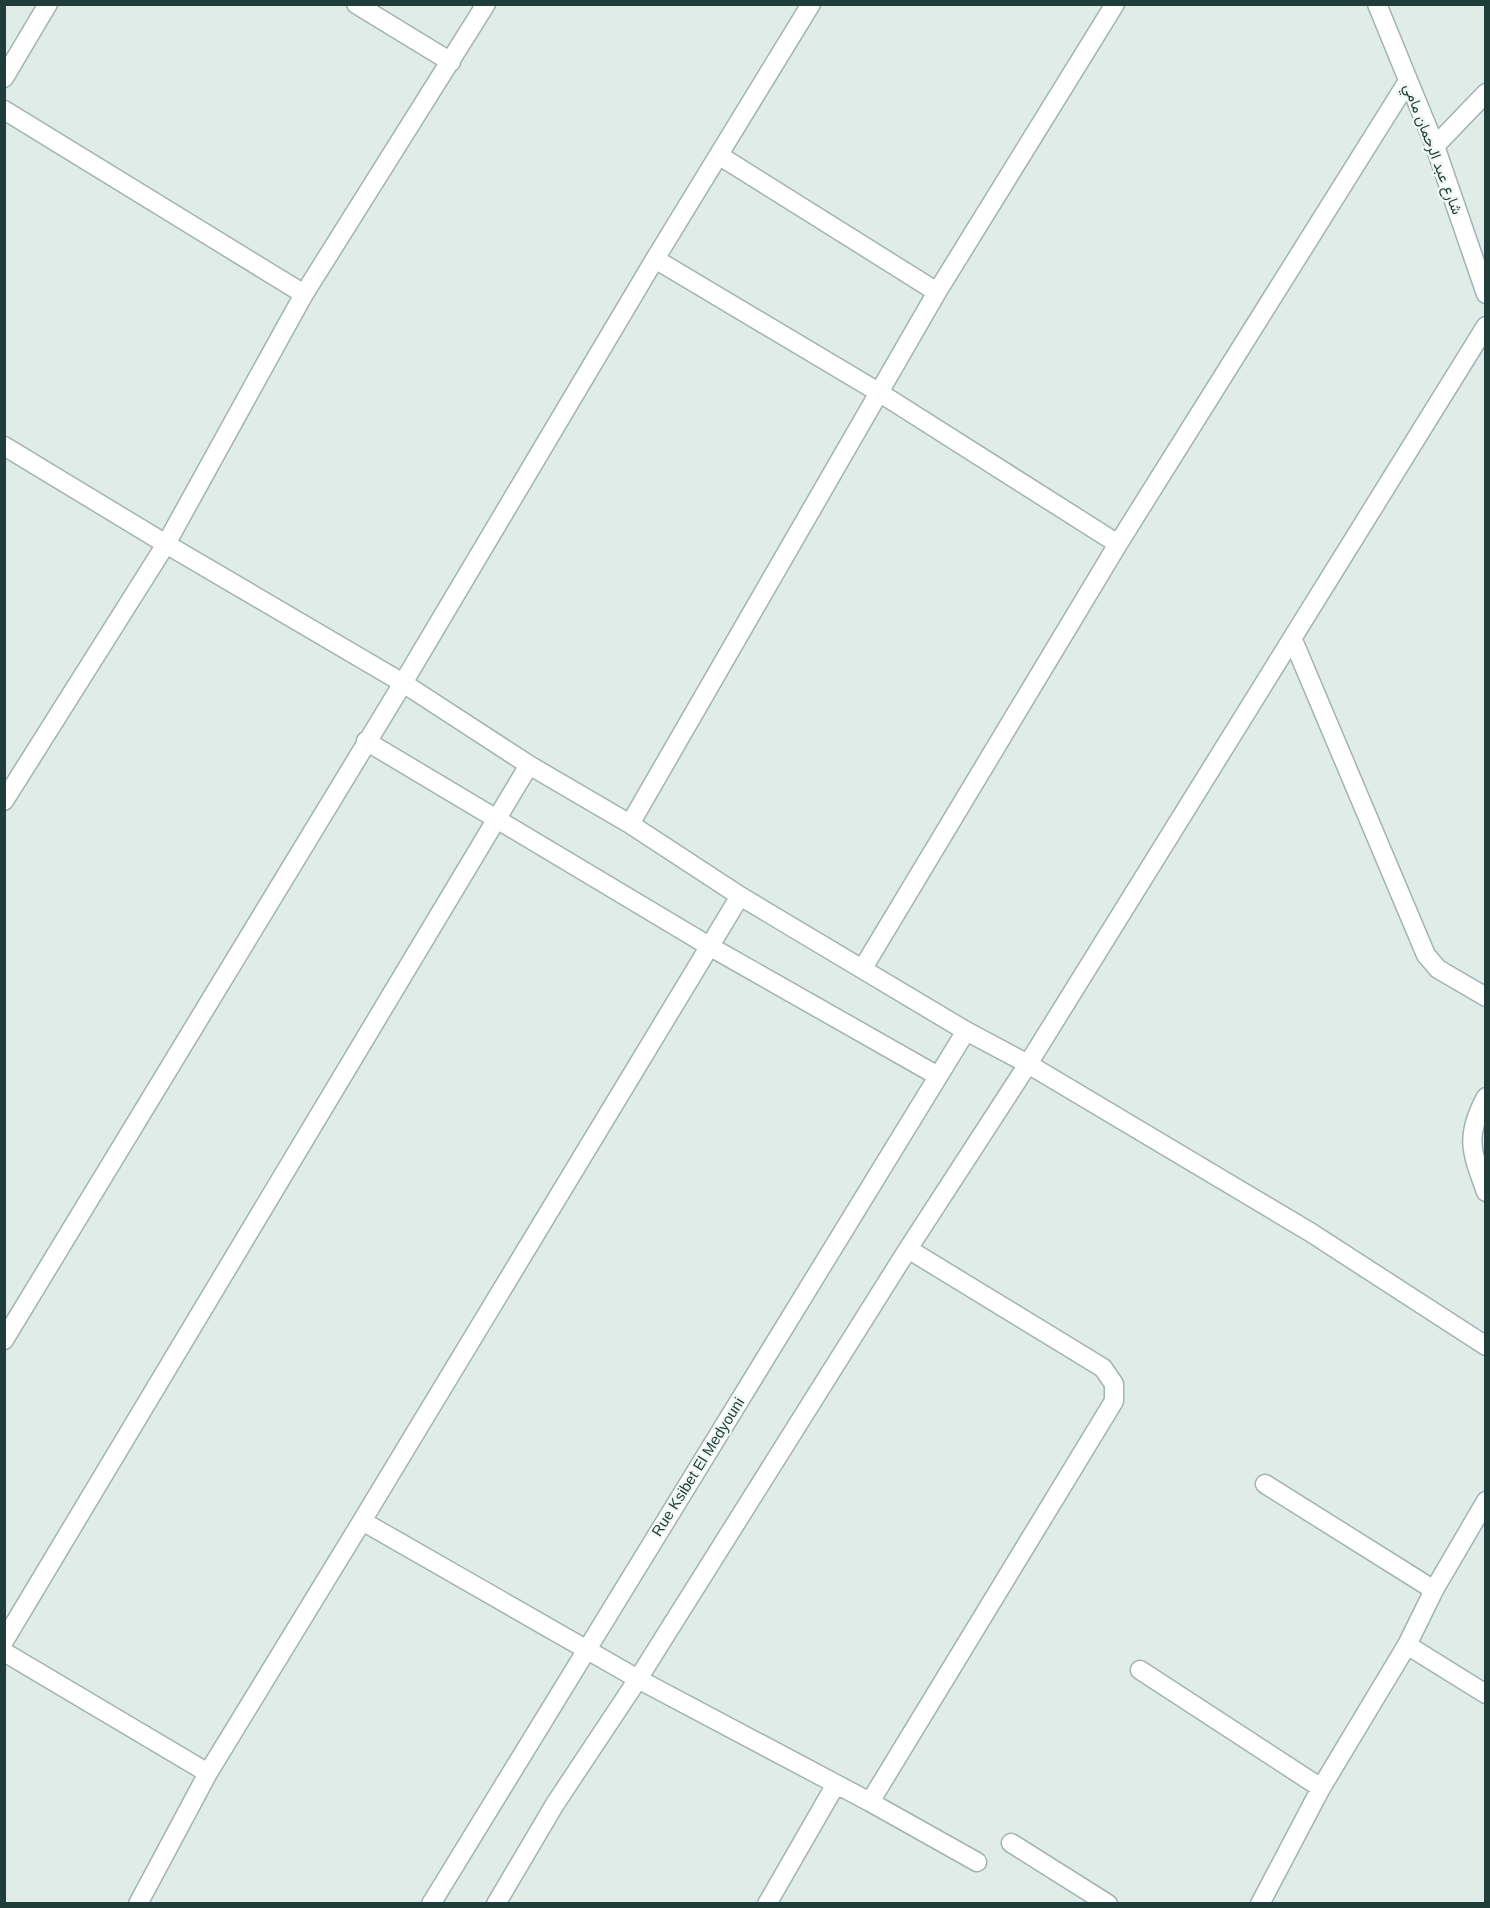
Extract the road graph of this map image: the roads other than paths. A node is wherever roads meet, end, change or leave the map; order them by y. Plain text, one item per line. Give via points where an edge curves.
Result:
1 (48, 4) edge
2 (356, 4) edge
3 (486, 4) edge
4 (810, 4) edge
5 (1115, 4) edge
6 (1377, 4) edge
7 (451, 62) junction
8 (4, 78) edge
9 (1408, 81) junction
10 (1485, 93) edge
11 (4, 110) edge
12 (1435, 146) junction
13 (720, 156) junction
14 (655, 259) junction
15 (937, 292) junction
16 (304, 294) junction
17 (1485, 294) edge
18 (1485, 326) edge
19 (880, 393) junction
20 (4, 446) edge
21 (166, 544) junction
22 (1118, 544) junction
23 (1293, 640) junction
24 (403, 683) junction
25 (366, 741) junction
26 (530, 765) junction
27 (4, 801) edge
28 (496, 819) junction
29 (630, 824) junction
30 (740, 896) junction
31 (709, 946) junction
32 (863, 969) junction
33 (1485, 997) edge
34 (966, 1031) junction
35 (1028, 1064) junction
36 (938, 1076) junction
37 (1485, 1097) edge
38 (1485, 1192) edge
39 (908, 1249) junction
40 (4, 1340) edge
41 (1485, 1346) edge
42 (1265, 1484) dead end
43 (1485, 1501) edge
44 (362, 1521) junction
45 (1434, 1590) junction
46 (4, 1641) edge
47 (1407, 1645) junction
48 (587, 1648) junction
49 (4, 1652) edge
50 (1140, 1670) dead end
51 (639, 1678) junction
52 (1485, 1694) edge
53 (208, 1773) junction
54 (836, 1784) junction
55 (1321, 1788) junction
56 (870, 1802) junction
57 (1011, 1843) dead end
58 (978, 1862) dead end
59 (1260, 1903) edge
60 (138, 1904) edge
61 (431, 1904) edge
62 (496, 1904) edge
63 (767, 1904) edge
64 (1108, 1904) edge

1 - 8 street
2 - 7 street
3 - 7 street
4 - 13 street
5 - 15 street
6 - 9 street, شارع عبد الرحمان مامي
7 - 16 street
9 - 12 street, شارع عبد الرحمان مامي
9 - 22 street
10 - 12 street
11 - 16 street
12 - 17 street, شارع عبد الرحمان مامي
13 - 14 street
13 - 15 street
14 - 19 street
14 - 24 street
15 - 19 street
16 - 21 street
18 - 23 street
19 - 22 street
19 - 29 street
20 - 21 street
21 - 24 street
21 - 27 street
22 - 32 street
23 - 33 street via 1426,955 1438,969
23 - 35 street
24 - 25 street
24 - 26 street
25 - 28 street
25 - 40 street
26 - 28 street
26 - 29 street
28 - 31 street
28 - 46 street
29 - 30 street
30 - 31 street
30 - 32 street
31 - 36 street
31 - 44 street
32 - 34 street
34 - 35 street
34 - 36 street, Rue Ksibet El Medyouni
35 - 39 street
35 - 41 street via 1310,1232
36 - 48 street, Rue Ksibet El Medyouni
37 - 38 street via 1471,1137
39 - 51 street
39 - 56 street via 1103,1368 1114,1384 1114,1401
42 - 45 street
43 - 45 street
44 - 48 street
44 - 53 street
45 - 47 street
47 - 52 street
47 - 55 street
48 - 51 street
48 - 61 street, Rue Ksibet El Medyouni
49 - 53 street
50 - 55 street
51 - 54 street
51 - 62 street via 555,1804
53 - 60 street
54 - 56 street
54 - 63 street
55 - 59 street
56 - 58 street
57 - 64 street

